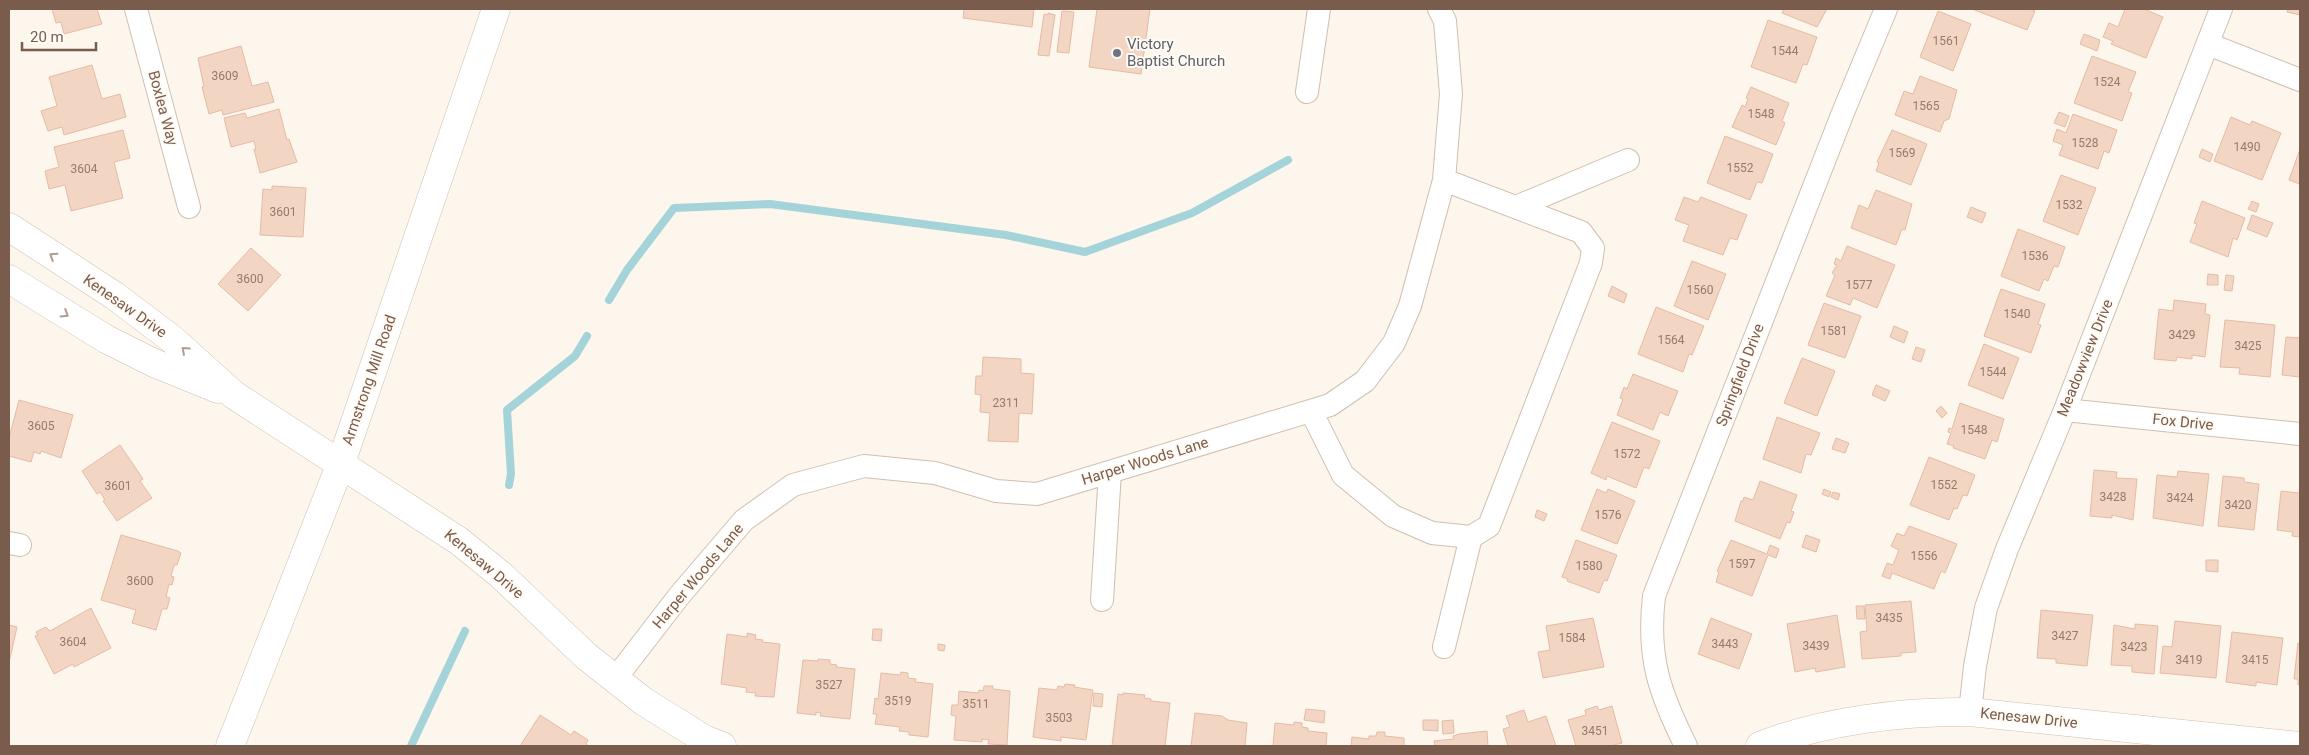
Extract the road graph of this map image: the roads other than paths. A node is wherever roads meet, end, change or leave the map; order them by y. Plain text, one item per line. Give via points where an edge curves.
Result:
1 (136, 9) edge
2 (496, 9) edge
3 (1319, 9) edge
4 (1439, 9) edge
5 (1886, 9) edge
6 (2221, 9) edge
7 (2208, 44) junction
8 (2300, 80) edge
9 (1307, 92) dead end
10 (1628, 160) dead end
11 (1444, 180) junction
12 (1516, 206) junction
13 (189, 208) dead end
14 (9, 227) edge
15 (9, 279) edge
16 (234, 395) junction
17 (2065, 410) junction
18 (1311, 411) junction
19 (2300, 434) edge
20 (341, 463) junction
21 (1110, 472) junction
22 (1471, 537) junction
23 (1102, 600) dead end
24 (1444, 647) dead end
25 (616, 679) junction
26 (1970, 712) junction
27 (230, 746) edge
28 (722, 746) edge
29 (1686, 746) edge
30 (1760, 746) edge
31 (2300, 746) edge

1 - 13 street, Boxlea Way
2 - 20 street, Armstrong Mill Road
3 - 9 street
4 - 11 street, Harper Woods Lane via 1445,21 1451,94
5 - 29 street, Springfield Drive via 1654,596 1651,626 1653,658 1661,688
6 - 7 street, Meadowview Drive
7 - 8 street
7 - 17 street, Meadowview Drive
10 - 12 street
11 - 12 street
11 - 18 street, Harper Woods Lane via 1410,306 1394,343 1365,381 1330,405
12 - 22 street via 1581,232 1593,248 1591,263 1489,526
16 -> 14 street, Kenesaw Drive via 173,340 115,296
15 -> 16 street, Kenesaw Drive via 106,339 154,363
16 - 20 street, Kenesaw Drive
17 - 19 street, Fox Drive
17 - 26 street, Meadowview Drive via 1986,608
18 - 21 street, Harper Woods Lane
18 - 22 street via 1343,475 1392,516 1432,533
20 - 25 street, Kenesaw Drive via 459,541 502,576 586,656
20 - 27 street, Armstrong Mill Road
21 - 23 street
21 - 25 street, Harper Woods Lane via 1037,494 996,491 935,473 864,466 793,484 744,520 679,596
22 - 24 street
25 - 28 street, Kenesaw Drive via 643,701 704,739
26 - 30 street, Kenesaw Drive via 1882,717 1828,726
26 - 31 street, Kenesaw Drive

